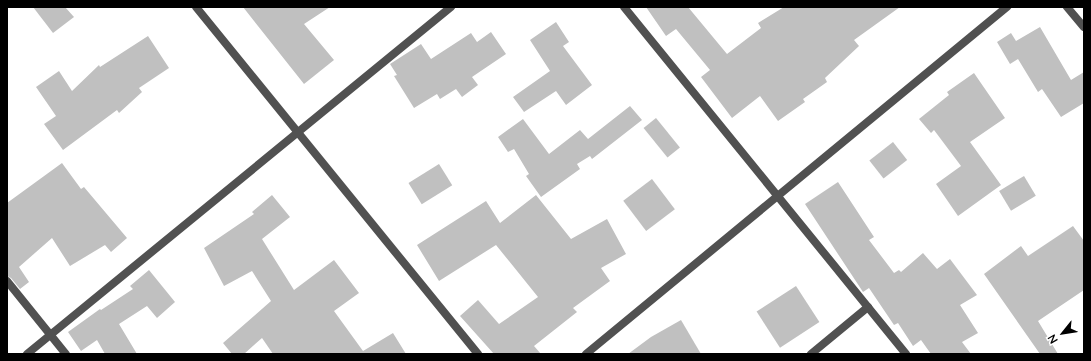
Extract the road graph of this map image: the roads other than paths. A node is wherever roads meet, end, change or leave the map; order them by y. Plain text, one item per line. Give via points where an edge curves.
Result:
1 (196, 7) edge
2 (451, 7) edge
3 (624, 7) edge
4 (1007, 7) edge
5 (1067, 7) edge
6 (1084, 27) edge
7 (298, 132) junction
8 (777, 196) junction
9 (7, 281) edge
10 (868, 307) junction
11 (51, 334) junction
12 (27, 354) edge
13 (66, 354) edge
14 (478, 354) edge
15 (586, 354) edge
16 (811, 354) edge
17 (906, 354) edge

1 - 7 street
2 - 7 street
3 - 8 street
4 - 8 street
5 - 6 street
7 - 11 street
7 - 14 street
8 - 10 street
8 - 15 street
9 - 11 street
10 - 16 street
10 - 17 street
11 - 12 street
11 - 13 street

